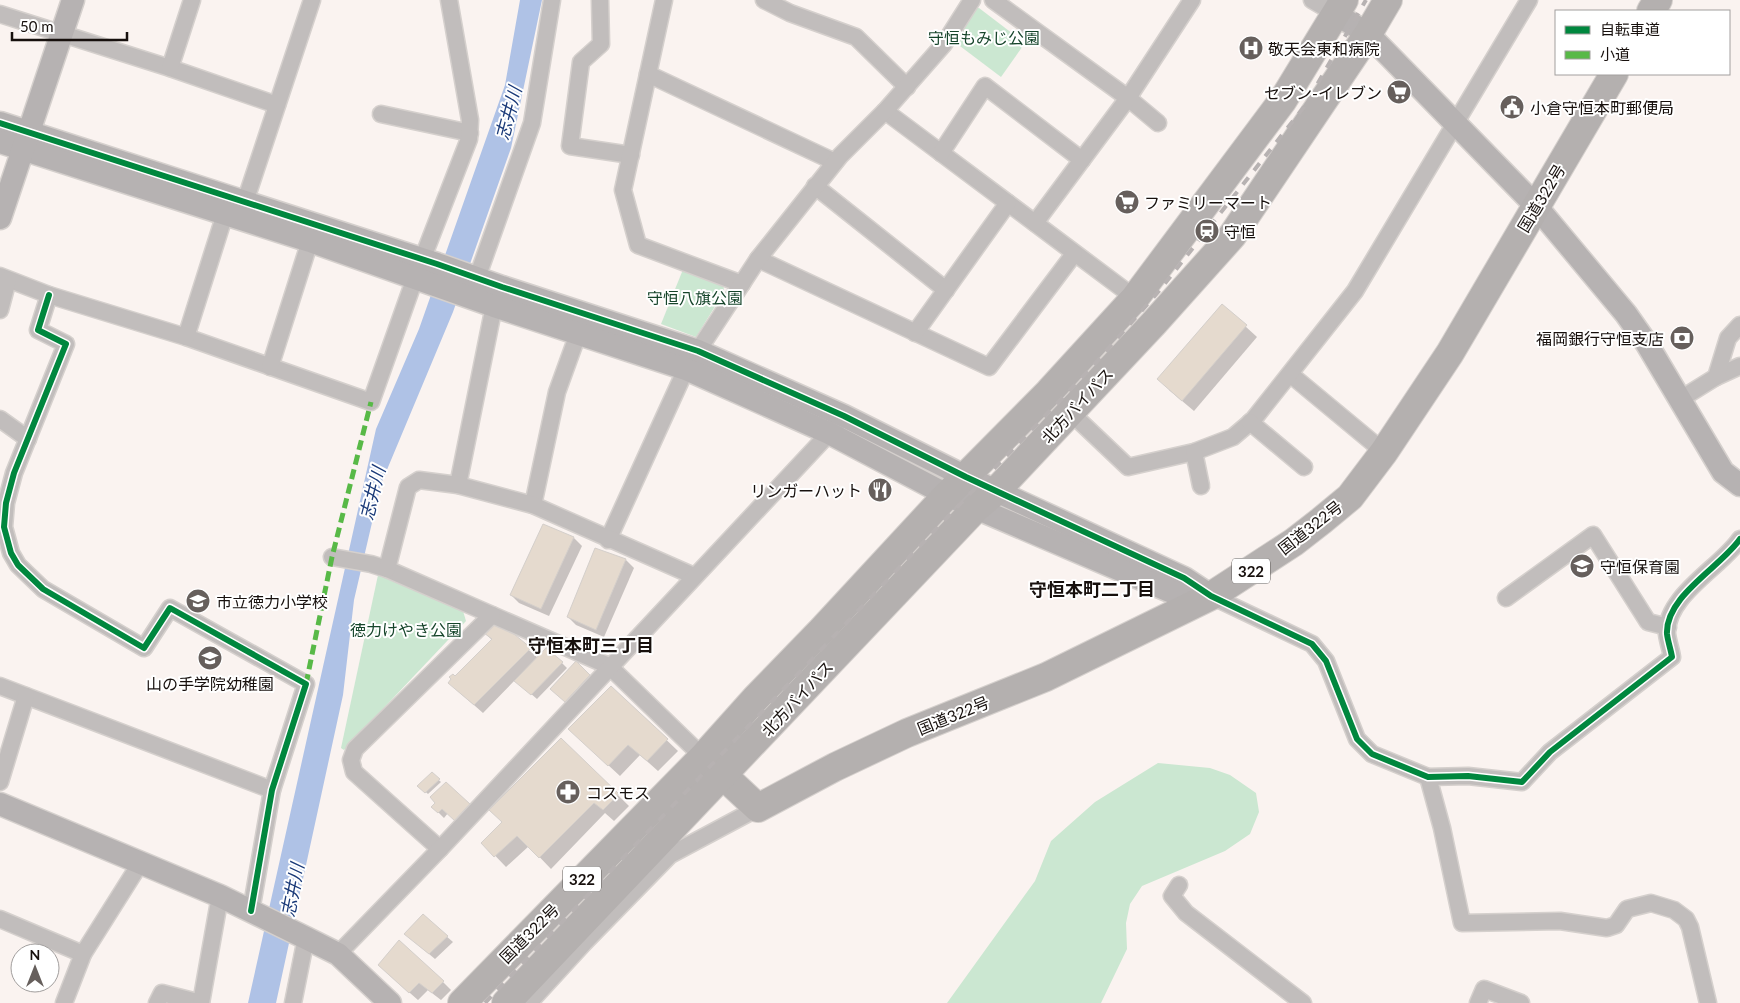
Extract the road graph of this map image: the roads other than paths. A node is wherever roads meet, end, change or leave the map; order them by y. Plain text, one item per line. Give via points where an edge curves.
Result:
1 (73, 0) edge
2 (192, 0) edge
3 (312, 0) edge
4 (449, 0) edge
5 (552, 0) edge
6 (600, 0) edge
7 (664, 0) edge
8 (764, 0) edge
9 (972, 0) edge
10 (992, 0) edge
11 (1192, 0) edge
12 (1312, 0) edge
13 (1388, 0) edge
14 (1529, 0) edge
15 (1340, 7) edge
16 (0, 14) edge
17 (62, 34) junction
18 (1368, 34) junction
19 (170, 68) junction
20 (648, 74) junction
21 (1613, 75) edge
22 (907, 87) junction
23 (1128, 98) junction
24 (277, 106) junction
25 (885, 111) junction
26 (381, 114) dead end
27 (0, 123) edge
28 (1158, 123) dead end
29 (1456, 123) junction
30 (470, 133) junction
31 (26, 141) junction
32 (0, 142) edge
33 (941, 153) junction
34 (631, 155) junction
35 (1082, 160) junction
36 (835, 162) junction
37 (815, 186) junction
38 (1008, 203) junction
39 (1536, 206) junction
40 (237, 211) junction
41 (0, 218) edge
42 (1035, 223) junction
43 (310, 241) junction
44 (1074, 254) junction
45 (758, 259) junction
46 (426, 271) junction
47 (4, 278) edge
48 (472, 284) junction
49 (742, 284) junction
50 (946, 290) junction
51 (49, 295) junction
52 (498, 297) junction
53 (1135, 298) junction
54 (0, 310) edge
55 (1740, 325) edge
56 (915, 333) junction
57 (578, 334) junction
58 (186, 337) junction
59 (698, 350) junction
60 (1740, 366) edge
61 (270, 367) junction
62 (686, 369) junction
63 (1290, 374) junction
64 (1716, 377) junction
65 (1679, 400) junction
66 (1070, 412) junction
67 (844, 416) junction
68 (0, 419) edge
69 (1250, 422) junction
70 (829, 433) junction
71 (28, 439) junction
72 (1194, 452) junction
73 (1384, 452) junction
74 (1304, 468) dead end
75 (458, 484) junction
76 (1740, 485) edge
77 (956, 486) junction
78 (1201, 486) dead end
79 (986, 500) junction
80 (533, 505) junction
81 (1740, 539) edge
82 (608, 540) junction
83 (337, 558) dead end
84 (387, 569) junction
85 (694, 576) junction
86 (1212, 596) junction
87 (1506, 598) dead end
88 (492, 615) junction
89 (1668, 627) junction
90 (609, 666) junction
91 (0, 686) edge
92 (26, 696) junction
93 (703, 757) junction
94 (724, 776) junction
95 (1428, 777) junction
96 (0, 782) edge
97 (272, 790) junction
98 (0, 804) edge
99 (758, 808) junction
100 (440, 849) junction
101 (141, 862) junction
102 (1179, 885) dead end
103 (220, 896) junction
104 (251, 911) junction
105 (0, 919) edge
106 (303, 936) junction
107 (83, 954) junction
108 (338, 954) junction
109 (64, 1003) edge
110 (157, 1003) edge
111 (202, 1003) edge
112 (294, 1003) edge
113 (390, 1003) edge
114 (462, 1003) edge
115 (506, 1003) edge
116 (529, 1003) edge
117 (1304, 1003) edge
118 (1478, 1003) edge
119 (1521, 1003) edge
120 (1708, 1003) edge

1 - 17 street
2 - 19 street
3 - 24 street
4 - 30 street
5 - 48 street via 532,122
6 - 34 street via 601,44 581,62 570,146
7 - 20 street
8 - 22 street via 856,37
9 - 22 street via 944,44
10 - 23 street
11 - 23 street
12 - 15 street
13 - 18 highway, 北方バイパス / 322
14 - 29 street
15 - 18 street
15 - 53 highway, 北方バイパス / 322 via 1283,100
16 - 17 street
17 - 19 street
17 - 31 street
18 - 29 street
18 - 66 highway, 北方バイパス / 322 via 1232,236
19 - 24 street
20 - 34 street
20 - 36 street
21 - 39 highway, 国道322号 / 322
22 - 25 street
23 - 28 street
23 - 35 street
24 - 40 street
25 - 33 street
25 - 36 street
26 - 30 street
27 - 31 street
29 - 39 street
29 - 63 street via 1355,291
30 - 46 street
31 - 32 street
31 - 40 street
31 - 41 street
33 - 35 street via 985,86
33 - 38 street
34 - 49 street via 623,190 638,244
35 - 42 street
36 - 37 street
37 - 45 street
37 - 50 street
38 - 42 street
38 - 50 street
39 - 65 street via 1647,344
39 - 73 highway, 国道322号 / 322 via 1450,353
40 - 43 street
40 - 46 street
40 - 58 street
42 - 44 street
43 - 46 street
43 - 61 street
44 - 53 street
44 - 56 street via 989,367
45 - 49 street
45 - 56 street
46 - 48 street
46 - 61 street via 371,402
47 - 51 street
47 - 54 street
48 - 52 street
49 - 59 street
50 - 56 street
51 - 58 street
51 - 71 street via 38,330 66,344
52 - 57 street
52 - 59 street
52 - 75 street
53 - 77 highway, 北方バイパス / 322 via 1049,392
55 - 64 street via 1728,338
57 - 62 street
57 - 80 street via 557,392
58 - 61 street
59 - 62 street
59 - 67 street
60 - 64 street
62 - 70 street
62 - 82 street
63 - 69 street
63 - 73 street
64 - 65 street
65 - 76 street via 1723,472
66 - 72 street via 1128,467
66 - 79 highway, 北方バイパス / 322
67 - 70 street
67 - 77 street
68 - 71 street
69 - 72 street via 1233,437
69 - 74 street
70 - 77 street
70 - 85 street
71 - 97 street via 14,473 6,503 4,528 18,565 43,589 144,648 170,608 306,684
72 - 78 street
73 - 86 highway, 国道322号 / 322 via 1350,497 1294,542
75 - 80 street
75 - 84 street via 418,480 408,487
77 - 79 street
77 - 93 highway, 北方バイパス / 322
79 - 86 street via 1184,578
79 - 94 highway, 北方バイパス / 322
80 - 82 street
81 - 89 street via 1680,599
82 - 85 street
83 - 84 street
84 - 88 street
85 - 90 street
86 - 95 street via 1312,644 1326,662 1357,739 1365,749
86 - 99 highway, 国道322号 / 322 via 1046,677 907,733
87 - 89 street via 1593,535 1648,622
88 - 90 street
88 - 100 street via 355,749 351,760 354,772
89 - 95 street via 1672,657 1550,752 1522,782 1468,776
90 - 93 street
90 - 100 street
91 - 92 street
92 - 96 street
92 - 97 street
93 - 94 highway
93 - 114 highway, 国道322号 / 322
94 - 99 highway
94 - 115 highway, 国道322号 / 322
95 - 120 street via 1462,923 1560,921 1607,928 1616,924 1628,909 1652,903 1660,905 1686,919 1690,927
97 - 104 street
98 - 101 street
99 - 116 street via 670,855
100 - 108 street
101 - 103 street
101 - 107 street
102 - 117 street via 1172,896 1186,913
103 - 104 street
103 - 111 street
104 - 106 street
105 - 107 street
106 - 108 street
106 - 112 street
107 - 109 street
108 - 113 street
110 - 111 street via 162,993
118 - 119 street via 1484,989

